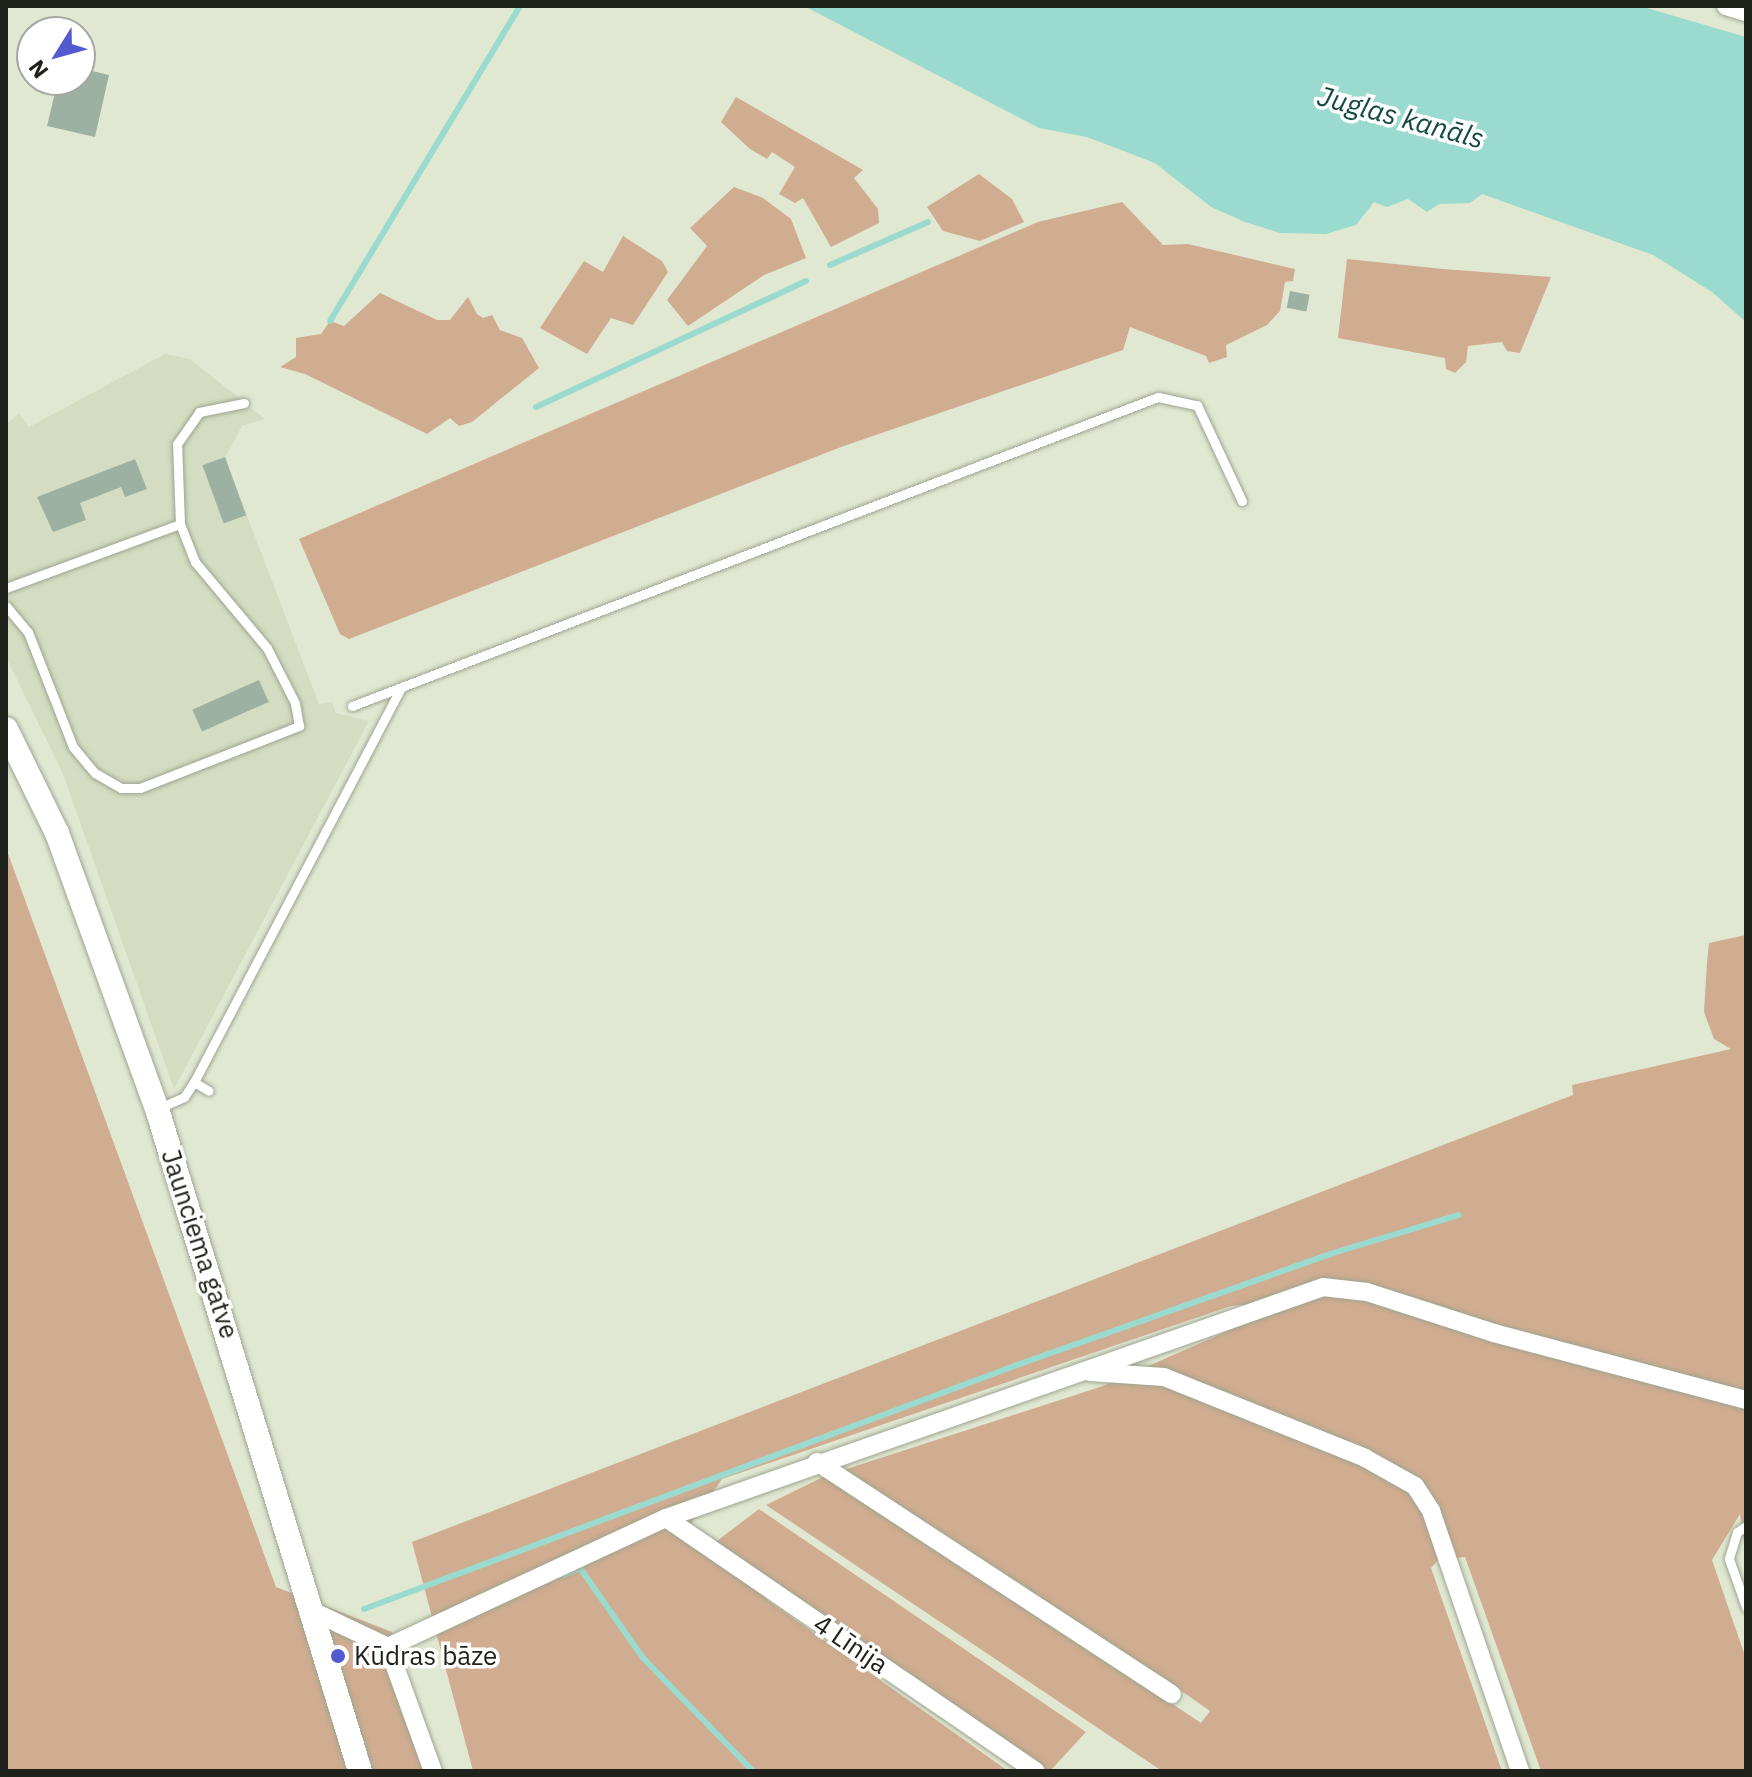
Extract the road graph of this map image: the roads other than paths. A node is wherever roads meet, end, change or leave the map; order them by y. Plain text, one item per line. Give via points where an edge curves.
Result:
1 (1726, 6) edge
2 (1746, 12) edge
3 (244, 403) dead end
4 (1242, 501) dead end
5 (180, 524) junction
6 (6, 588) edge
7 (6, 606) edge
8 (401, 688) junction
9 (352, 706) dead end
10 (6, 729) edge
11 (194, 1082) junction
12 (209, 1091) dead end
13 (157, 1109) junction
14 (1083, 1372) junction
15 (1746, 1400) edge
16 (817, 1462) junction
17 (666, 1518) junction
18 (1746, 1526) edge
19 (1746, 1607) edge
20 (312, 1611) junction
21 (388, 1647) junction
22 (1172, 1694) dead end
23 (360, 1771) edge
24 (433, 1771) edge
25 (1036, 1771) edge
26 (1520, 1771) edge

1 - 2 street
3 - 5 lane via 199,412 177,444
4 - 8 lane via 1197,405 1158,397
5 - 6 lane
5 - 7 lane via 195,562 267,648 295,703 299,726 140,788 121,788 95,773 73,747 28,632
8 - 9 lane
8 - 11 lane
10 - 13 main road, Jaunciema gatve via 57,833
11 - 12 lane
11 - 13 lane via 184,1097
13 - 20 main road, Jaunciema gatve
14 - 15 street via 1323,1287 1367,1292 1494,1333
14 - 16 street
14 - 26 street via 1164,1377 1365,1458 1415,1486 1431,1511
16 - 17 street
16 - 22 street
17 - 21 street
17 - 25 street, 4 Līnija
18 - 19 lane via 1737,1532 1729,1559
20 - 21 street
20 - 23 main road, Jaunciema gatve
21 - 24 street

